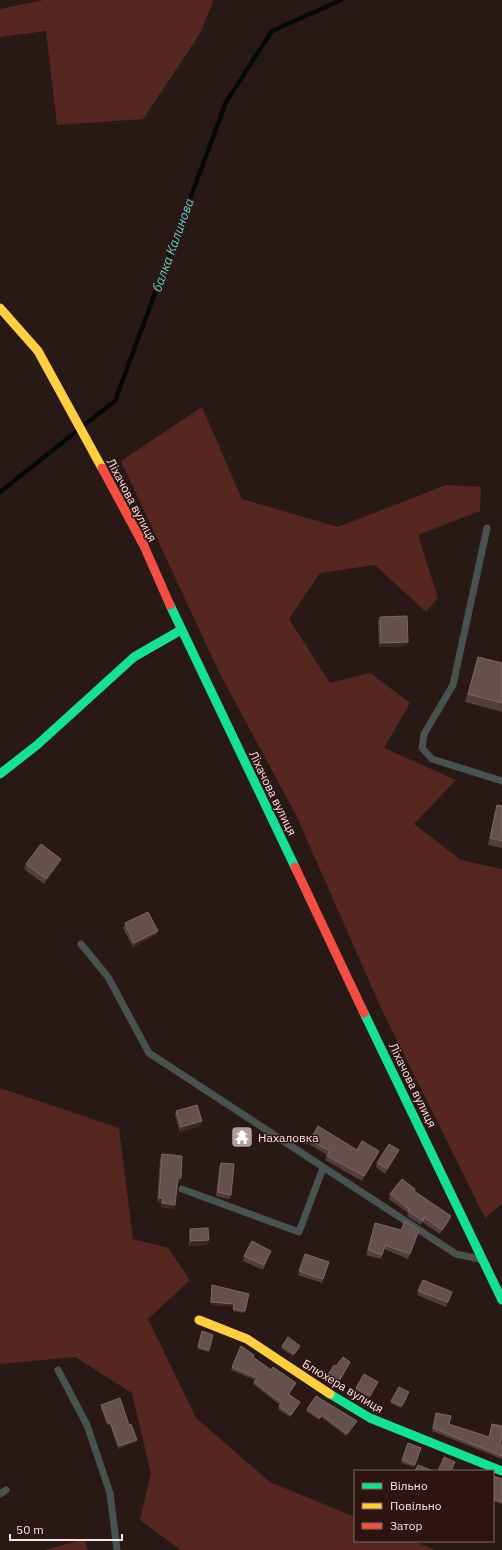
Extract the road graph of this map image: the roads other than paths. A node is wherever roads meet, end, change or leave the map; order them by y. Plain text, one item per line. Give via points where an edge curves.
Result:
1 (0, 308) edge
2 (487, 528) dead end
3 (181, 630) junction
4 (0, 774) edge
5 (502, 781) edge
6 (81, 944) dead end
7 (323, 1168) junction
8 (182, 1189) dead end
9 (484, 1260) junction
10 (502, 1300) edge
11 (199, 1320) dead end
12 (58, 1370) dead end
13 (502, 1471) edge
14 (117, 1550) edge

1 - 3 street, Ліхачова вулиця via 38,350 144,546
2 - 5 lane via 453,685 424,734 422,748 432,759
3 - 4 street via 134,657 37,745
3 - 9 street, Ліхачова вулиця
6 - 7 lane via 108,976 149,1053
7 - 8 lane via 299,1232
7 - 9 lane via 456,1254
9 - 10 street, Ліхачова вулиця
11 - 13 street, Блюхера вулиця via 247,1339 370,1418
12 - 14 lane via 87,1425 107,1486

